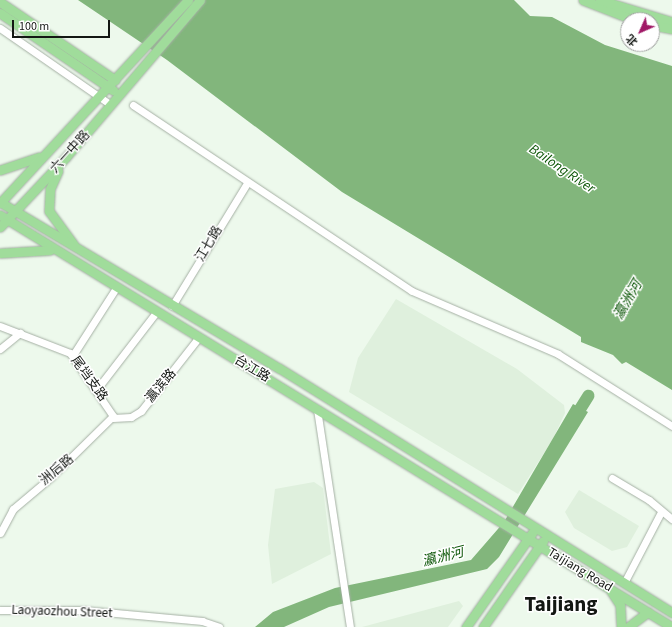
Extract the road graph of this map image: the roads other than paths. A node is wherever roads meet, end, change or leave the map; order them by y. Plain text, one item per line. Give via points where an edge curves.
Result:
1 (188, 0) edge
2 (200, 0) edge
3 (583, 0) edge
4 (600, 0) edge
5 (0, 2) edge
6 (0, 13) edge
7 (620, 15) edge
8 (672, 22) edge
9 (660, 27) edge
10 (0, 28) edge
11 (672, 29) edge
12 (112, 84) junction
13 (119, 94) junction
14 (100, 97) junction
15 (111, 105) junction
16 (133, 105) dead end
17 (53, 145) junction
18 (66, 158) junction
19 (0, 170) edge
20 (247, 183) junction
21 (0, 203) edge
22 (15, 212) junction
23 (2, 221) edge
24 (0, 253) edge
25 (81, 253) junction
26 (60, 254) junction
27 (116, 288) junction
28 (172, 306) junction
29 (157, 312) junction
30 (0, 326) edge
31 (20, 333) junction
32 (199, 337) junction
33 (0, 349) edge
34 (73, 356) junction
35 (97, 389) junction
36 (317, 409) junction
37 (113, 418) junction
38 (672, 426) edge
39 (612, 478) dead end
40 (661, 512) junction
41 (672, 519) edge
42 (536, 527) junction
43 (0, 533) edge
44 (547, 535) junction
45 (529, 538) junction
46 (541, 546) junction
47 (603, 583) junction
48 (624, 583) junction
49 (0, 610) edge
50 (672, 613) edge
51 (651, 614) junction
52 (219, 627) edge
53 (350, 627) edge
54 (466, 627) edge
55 (483, 627) edge
56 (621, 627) edge
57 (628, 627) edge
58 (635, 627) edge
59 (672, 627) edge

1 - 12 main road, 六一中路
2 - 13 main road, 六一中路
3 - 7 main road
4 - 8 main road
5 - 12 main road
6 - 12 main road
9 - 11 main road
10 - 14 street
12 - 13 main road
12 - 14 main road, 六一中路
13 - 15 main road, 六一中路
14 - 15 street
14 - 17 main road, 六一中路
15 - 18 main road, 六一中路
16 - 20 street
17 - 19 main road via 34,161
17 - 21 main road, 六一中路
18 - 22 main road, 六一中路
18 - 25 main road via 50,189 49,210
20 - 28 street, 江七路
20 - 38 street via 412,291 558,354
21 - 22 main road, 台江路
22 - 23 main road, 六一中路
22 - 25 main road, 台江路
23 - 26 main road, 台江路
24 - 26 main road via 40,248
25 - 28 main road, 台江路
26 - 27 main road, 台江路
27 - 29 main road, 台江路
27 - 34 street
28 - 42 main road, 台江路
29 - 32 main road, 台江路
29 - 35 street
30 - 31 street, 尾垱支路
31 - 33 street
31 - 34 street, 尾垱支路
32 - 36 main road, 台江路
32 - 37 street, 瀛滨路 via 141,411 131,417
34 - 35 street, 尾垱支路
35 - 37 street, 尾垱支路 via 110,408
36 - 45 main road, 台江路
36 - 53 street
37 - 43 street, 洲后路 via 13,509
39 - 40 street via 649,500
40 - 41 street
40 - 48 street
42 - 44 main road
42 - 45 main road
44 - 46 main road
44 - 48 main road, Taijiang Road
45 - 46 main road, Taijiang Road
45 - 54 main road
46 - 47 main road, Taijiang Road
46 - 55 main road
47 - 51 main road, Taijiang Road
47 - 56 main road via 619,602
48 - 50 main road, Taijiang Road
49 - 52 street, Laoyaozhou Street via 83,610 202,621
51 - 57 main road
51 - 58 main road via 642,618
51 - 59 main road, Taijiang Road

